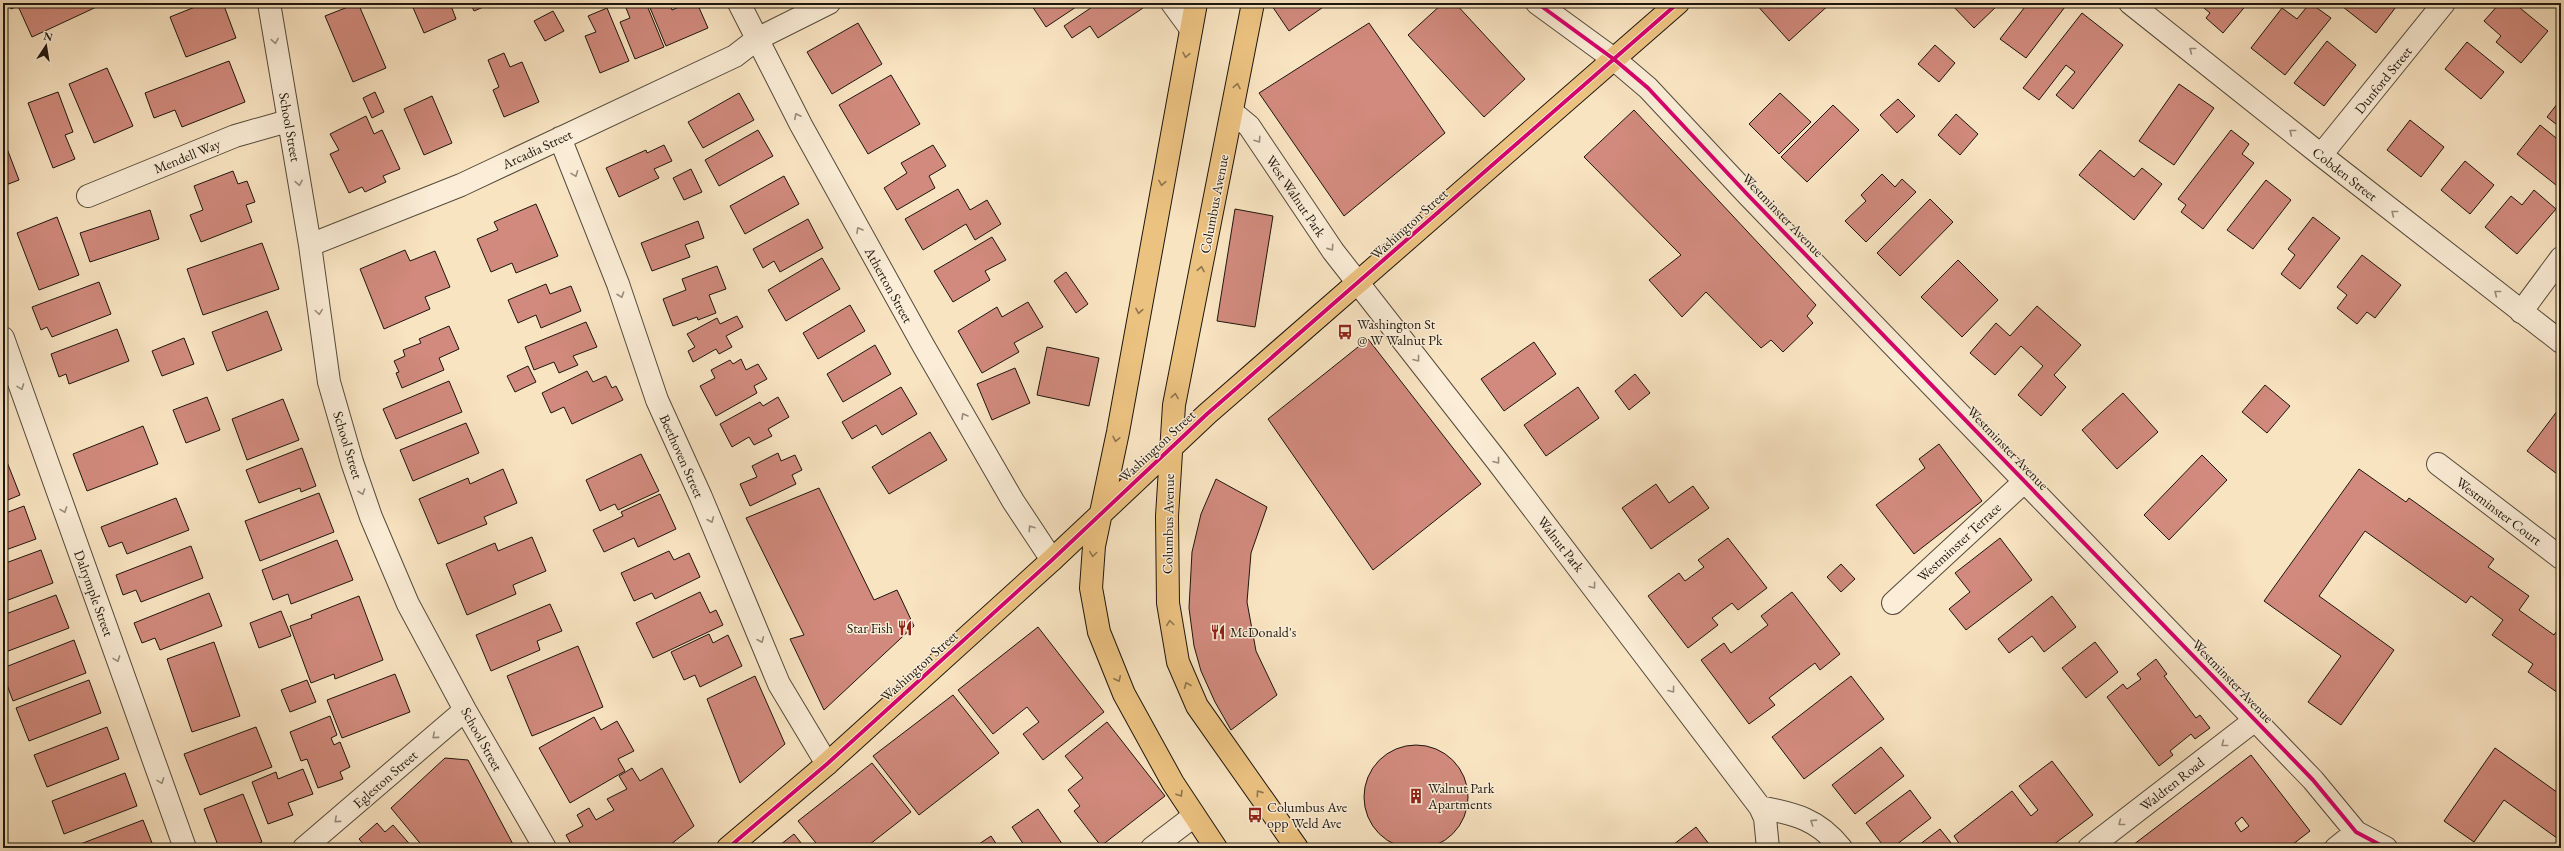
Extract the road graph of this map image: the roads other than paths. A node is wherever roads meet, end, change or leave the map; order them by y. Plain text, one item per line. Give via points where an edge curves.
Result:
1 (269, 3) edge
2 (739, 3) edge
3 (829, 3) edge
4 (1172, 3) edge
5 (1196, 3) edge
6 (1253, 3) edge
7 (1536, 3) edge
8 (1678, 3) edge
9 (2130, 3) edge
10 (2444, 3) edge
11 (1191, 29) junction
12 (757, 39) junction
13 (1615, 60) junction
14 (1232, 112) junction
15 (288, 121) junction
16 (560, 138) junction
17 (2321, 155) junction
18 (88, 196) dead end
19 (310, 246) junction
20 (2561, 258) edge
21 (1358, 284) junction
22 (2521, 312) junction
23 (3, 338) edge
24 (2561, 342) edge
25 (1170, 449) junction
26 (2438, 464) dead end
27 (2025, 481) junction
28 (1100, 516) junction
29 (2561, 558) edge
30 (1052, 560) junction
31 (1893, 604) dead end
32 (465, 710) junction
33 (2255, 720) junction
34 (827, 764) junction
35 (1760, 807) junction
36 (1194, 816) junction
37 (2356, 832) junction
38 (185, 848) edge
39 (304, 848) edge
40 (545, 848) edge
41 (728, 848) edge
42 (1152, 848) edge
43 (1216, 848) edge
44 (1297, 848) edge
45 (1768, 848) edge
46 (1841, 848) edge
47 (2089, 848) edge
48 (2336, 848) edge
49 (2386, 848) edge

1 -> 15 street, School Street
2 - 12 street, Atherton Street
3 - 12 street, Arcadia Street
4 - 11 street
5 - 11 main road
14 -> 6 main road, Columbus Avenue
7 - 13 street, Westminster Avenue
8 - 13 main road, Washington Street
17 -> 9 street, Cobden Street
10 - 17 street, Dunford Street
11 -> 28 main road via 1118,432
12 - 16 street, Arcadia Street via 735,56
30 -> 12 street, Atherton Street via 1013,501 922,345
13 - 21 main road, Washington Street
13 - 27 street, Westminster Avenue via 1648,88
14 -> 21 street, West Walnut Park via 1249,126
25 -> 14 main road, Columbus Avenue via 1176,394
15 - 18 street, Mendell Way via 235,136
15 -> 19 street, School Street
16 - 19 street, Arcadia Street via 461,185
16 -> 34 street, Beethoven Street via 618,284 657,400 701,497 779,684
22 -> 17 street, Cobden Street
19 -> 32 street, School Street via 329,382 352,462 371,517 408,604
20 - 22 street
21 - 25 main road, Washington Street
21 -> 35 street, Walnut Park via 1497,461
22 - 24 street, Cobden Street
23 -> 38 street, Dalrymple Street
25 - 28 main road, Washington Street
44 -> 25 main road, Columbus Avenue via 1201,714 1178,662 1167,594
26 - 29 street, Westminster Court
27 - 31 street, Westminster Terrace
27 - 33 street, Westminster Avenue
28 - 30 main road, Washington Street
28 -> 36 main road via 1092,558 1091,582 1099,632 1112,667 1135,714
30 - 34 main road, Washington Street
32 -> 39 street, Egleston Street
32 - 40 street, School Street
33 - 37 street, Westminster Avenue via 2313,780
33 -> 47 street, Waldren Road
34 - 41 main road, Washington Street
35 - 45 street, Walnut Park
46 -> 35 street via 1830,834 1808,819
36 - 42 street
36 - 43 main road
37 - 48 street
37 - 49 street, Westminster Avenue

